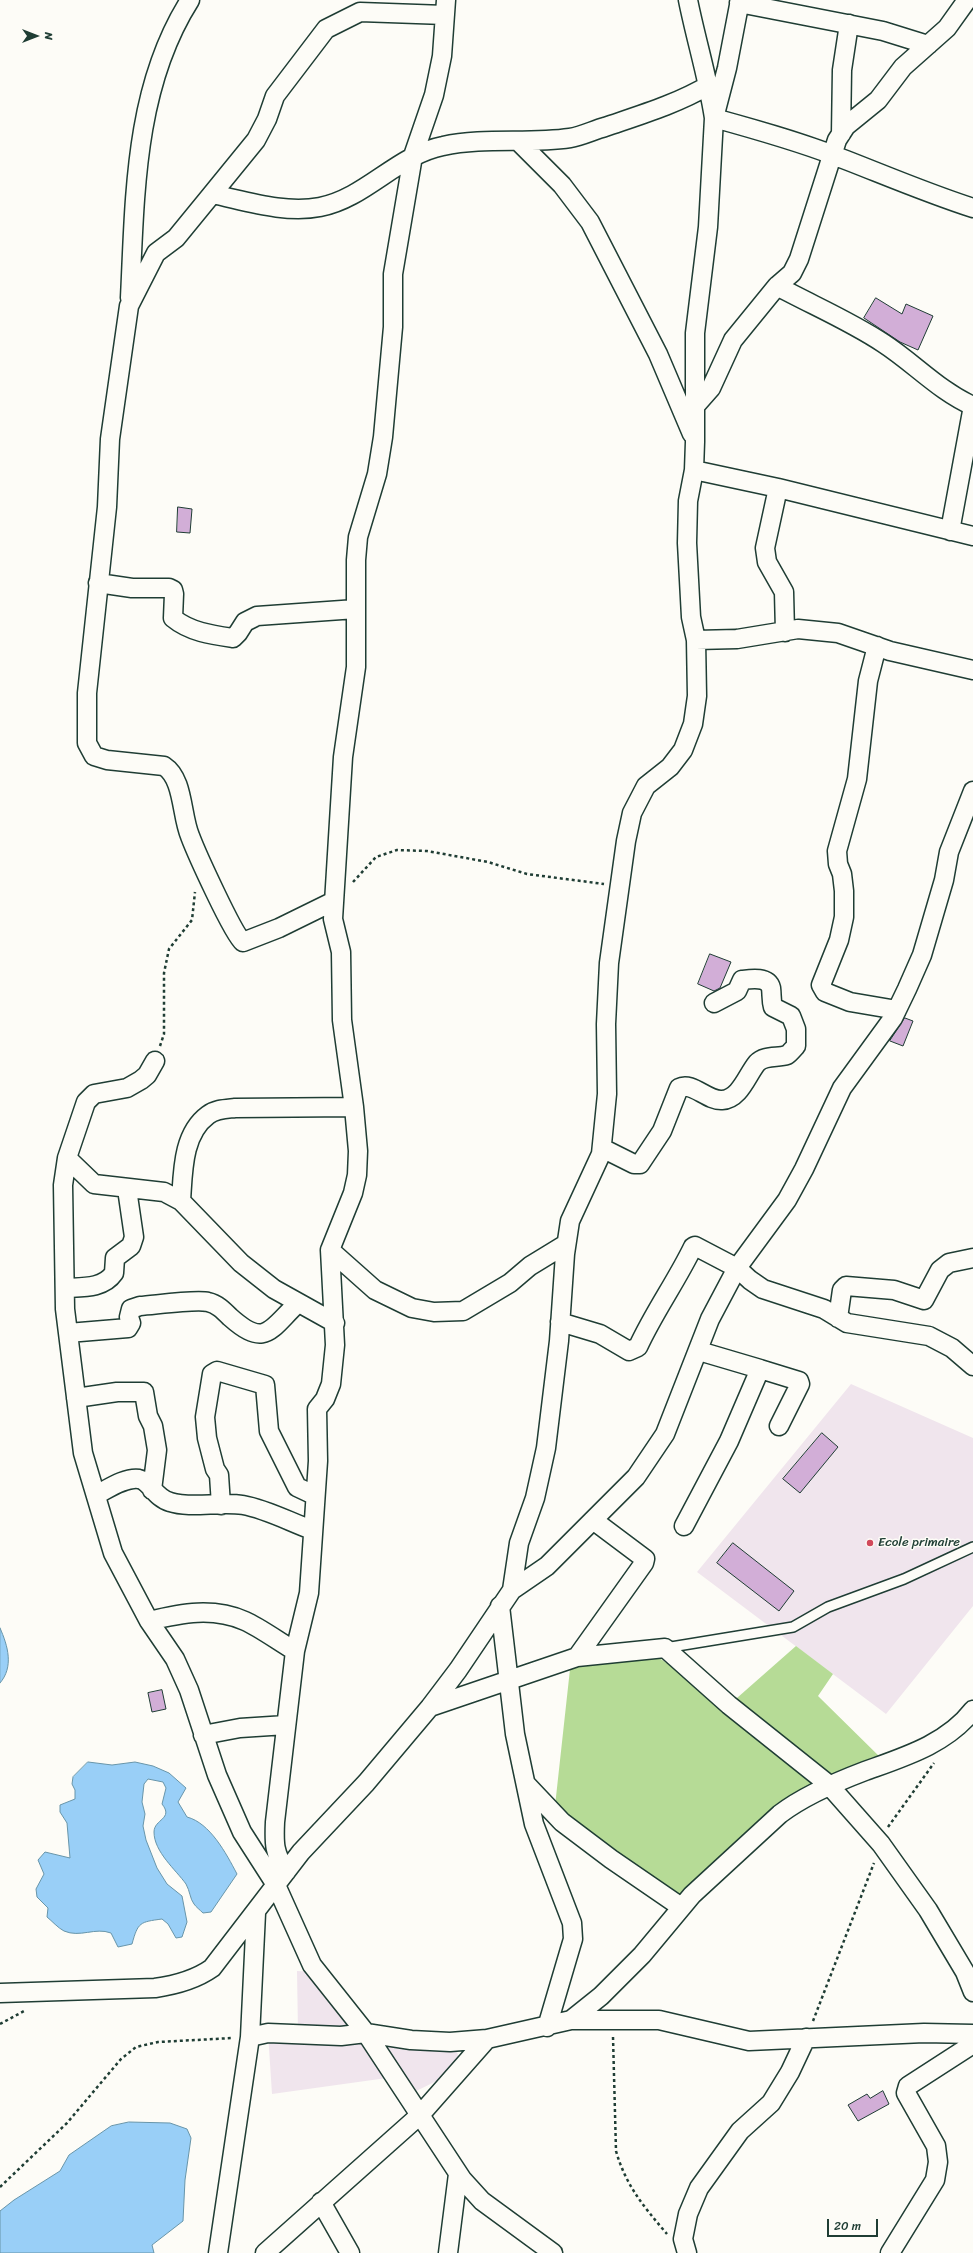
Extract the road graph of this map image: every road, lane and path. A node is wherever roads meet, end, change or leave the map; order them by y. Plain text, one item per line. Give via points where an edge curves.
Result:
1 (190, 0) edge
2 (688, 0) edge
3 (967, 0) edge
4 (739, 1) edge
5 (445, 7) edge
6 (849, 24) junction
7 (928, 45) junction
8 (709, 85) junction
9 (714, 118) junction
10 (841, 134) junction
11 (519, 142) junction
12 (831, 154) junction
13 (413, 156) junction
14 (212, 194) junction
15 (973, 208) edge
16 (777, 286) junction
17 (129, 306) junction
18 (696, 405) junction
19 (973, 406) edge
20 (695, 442) junction
21 (694, 470) junction
22 (778, 488) junction
23 (950, 531) junction
24 (973, 536) edge
25 (98, 583) junction
26 (356, 610) junction
27 (785, 632) junction
28 (696, 640) junction
29 (877, 646) junction
30 (973, 670) edge
31 (973, 792) edge
32 (203, 864) junction
33 (619, 888) junction
34 (334, 901) junction
35 (714, 1003) dead end
36 (897, 1010) junction
37 (155, 1061) joint
38 (354, 1107) junction
39 (602, 1148) junction
40 (67, 1158) junction
41 (127, 1189) junction
42 (181, 1201) junction
43 (566, 1244) junction
44 (330, 1250) junction
45 (973, 1258) edge
46 (737, 1268) junction
47 (65, 1288) junction
48 (298, 1302) junction
49 (838, 1318) junction
50 (560, 1322) junction
51 (335, 1324) junction
52 (68, 1333) junction
53 (699, 1351) junction
54 (973, 1366) edge
55 (760, 1369) junction
56 (76, 1398) junction
57 (780, 1426) dead end
58 (152, 1490) junction
59 (96, 1495) junction
60 (314, 1495) junction
61 (221, 1505) junction
62 (593, 1520) junction
63 (684, 1526) dead end
64 (312, 1530) junction
65 (973, 1546) edge
66 (512, 1590) junction
67 (500, 1606) junction
68 (149, 1621) junction
69 (665, 1648) junction
70 (295, 1651) junction
71 (577, 1657) junction
72 (507, 1680) junction
73 (430, 1707) junction
74 (971, 1716) edge
75 (286, 1726) junction
76 (203, 1735) junction
77 (939, 1756) dead end
78 (526, 1784) junction
79 (829, 1786) junction
80 (881, 1844) junction
81 (281, 1879) junction
82 (681, 1907) junction
83 (256, 1913) junction
84 (973, 1992) edge
85 (0, 1993) edge
86 (571, 2020) junction
87 (613, 2020) junction
88 (547, 2027) junction
89 (366, 2033) junction
90 (973, 2034) edge
91 (250, 2037) junction
92 (806, 2038) junction
93 (487, 2040) junction
94 (973, 2044) edge
95 (420, 2115) junction
96 (458, 2174) junction
97 (0, 2187) edge
98 (321, 2202) junction
99 (669, 2236) dead end
100 (218, 2253) edge
101 (265, 2253) edge
102 (350, 2253) edge
103 (448, 2253) edge
104 (553, 2253) edge
105 (687, 2253) edge
106 (890, 2253) edge

1 - 17 street via 166,44 149,95 140,150
2 - 8 street
3 - 7 street via 947,28
4 - 6 street
4 - 9 street via 727,68
5 - 13 street via 442,56 434,95
5 - 14 street via 360,12 326,29 275,96 256,140
6 - 7 street
6 - 10 street via 842,70
7 - 10 street via 902,67 878,100 846,126
8 - 9 street
8 - 11 street via 643,114 572,138
9 - 12 street
9 - 18 street via 708,227 694,334 693,370
10 - 12 street
11 - 13 street via 443,146
11 - 20 street via 562,185 590,222 658,354
12 - 15 street via 946,200
12 - 16 street via 799,259 792,273
13 - 14 street via 360,191 319,208 296,209
13 - 26 street via 393,274 393,327 383,437 377,474 358,537
14 - 17 street via 176,238 156,253
16 - 18 street via 733,340 711,388
16 - 19 street via 882,342 935,383
17 - 25 street via 110,439 107,507
18 - 20 street
19 - 23 street
20 - 21 street
21 - 22 street
21 - 28 street via 688,501 687,543 691,617
22 - 23 street
22 - 27 street via 765,548 767,562 784,592
23 - 24 street
25 - 26 street via 132,588 169,588 174,594 173,618 182,625 203,633 232,638 245,622 257,616
25 - 32 street via 87,693 87,743 94,756 107,760 164,766 170,770 176,782 189,836
26 - 34 street via 356,666 343,757
27 - 28 street via 737,639
27 - 29 street via 798,629 838,633
28 - 33 street via 697,696 693,724 683,750 670,767 646,786 632,813
29 - 30 street
29 - 36 street via 868,681 857,779 838,851 844,891 844,917 839,940 821,985 825,992 850,1002
31 - 36 street via 949,852 944,880 922,955
32 - 34 street via 243,942 279,928
32 - 37 path via 195,882 192,920 169,949 164,973 164,1034
33 - 34 path via 527,874 488,862 427,851 396,850 376,857
33 - 39 street via 609,963 606,1024 607,1094
34 - 38 street via 333,919 341,952 342,1020
35 - 39 street via 737,991 742,980 758,979 767,982 771,987 770,999 773,1007 791,1016 796,1029 796,1046 788,1054 758,1062 746,1082 728,1099 721,1100 683,1086 678,1088 662,1131 640,1164 634,1164
36 - 46 street via 842,1088 787,1200
37 - 40 street via 141,1080 127,1088 94,1094 86,1102
38 - 42 street via 235,1108 208,1115 194,1131 189,1143
38 - 44 street via 358,1152 357,1175 353,1193
39 - 43 street via 599,1162 570,1221
40 - 41 street via 94,1184
40 - 47 street via 64,1185
41 - 42 street via 164,1192
41 - 47 street via 134,1237 131,1246 115,1258 114,1273 106,1280 94,1287
42 - 48 street via 241,1263 274,1289
43 - 44 street via 530,1266 510,1283 463,1311 434,1312 412,1308 375,1290
43 - 50 street
44 - 51 street
45 - 49 street via 949,1263 940,1270 924,1300 894,1290 846,1286 842,1290
46 - 49 street via 763,1289 832,1312
46 - 50 street via 700,1248 693,1247 634,1350 629,1351 600,1334
46 - 53 street via 710,1319
47 - 52 street
48 - 51 street
48 - 52 street via 273,1328 263,1333 254,1334 245,1330 218,1306 206,1301 140,1306 131,1309 131,1323 128,1328
49 - 54 street via 850,1324 929,1336 952,1348
50 - 66 street via 546,1448 535,1498 519,1543
51 - 60 street via 331,1384 325,1399 317,1409 318,1461
52 - 56 street
53 - 55 street
53 - 62 street via 665,1434 636,1476
55 - 57 street via 799,1381 800,1384
55 - 63 street via 729,1442
56 - 58 street via 117,1392 144,1392 157,1450
56 - 59 street via 83,1453
58 - 59 street via 146,1483 133,1479
58 - 61 street via 160,1499 172,1503
59 - 68 street via 113,1553
60 - 61 street via 297,1487 269,1431 265,1385 217,1371 212,1374 205,1417 207,1438 218,1475
60 - 64 street
61 - 64 street via 248,1507
62 - 66 street via 547,1566
62 - 71 street via 645,1559
64 - 70 street via 308,1593
65 - 69 lane via 904,1579 828,1607 793,1627
66 - 67 street
67 - 72 street
67 - 73 street
68 - 70 street via 184,1613 208,1612 245,1621
68 - 76 street via 175,1659 189,1690
69 - 71 street
69 - 79 street via 729,1705
70 - 75 street
71 - 72 street
72 - 73 street
72 - 78 street
73 - 81 street via 366,1782 301,1852
74 - 79 street via 961,1725 914,1753
75 - 76 street via 240,1728
75 - 81 street via 274,1847
76 - 81 street via 242,1832
77 - 80 path via 889,1824
78 - 82 street via 562,1822
78 - 88 street via 534,1824 572,1923 573,1939
79 - 80 street
79 - 82 street via 780,1814
80 - 84 street via 928,1910 965,1972
80 - 92 path
81 - 83 street
81 - 89 street via 312,1965
82 - 86 street via 642,1955 601,1996
83 - 85 street via 212,1968 200,1976 173,1985 95,1991
83 - 91 street
86 - 87 street
86 - 88 street
87 - 92 street via 659,2020 749,2041
87 - 99 path via 616,2151 621,2168 636,2197
88 - 93 street
89 - 91 street via 341,2036 268,2033
89 - 93 street via 434,2042
89 - 95 street
90 - 92 street via 924,2033
91 - 97 path via 158,2042 136,2047 121,2059 67,2123
91 - 100 street
92 - 105 street via 790,2072 771,2103 740,2131 699,2188 688,2214 683,2238
93 - 95 street
94 - 106 street via 908,2086 906,2093 936,2146 938,2162 935,2180
95 - 96 street
95 - 98 street
96 - 103 street
96 - 104 street via 482,2201
98 - 101 street
98 - 102 street

